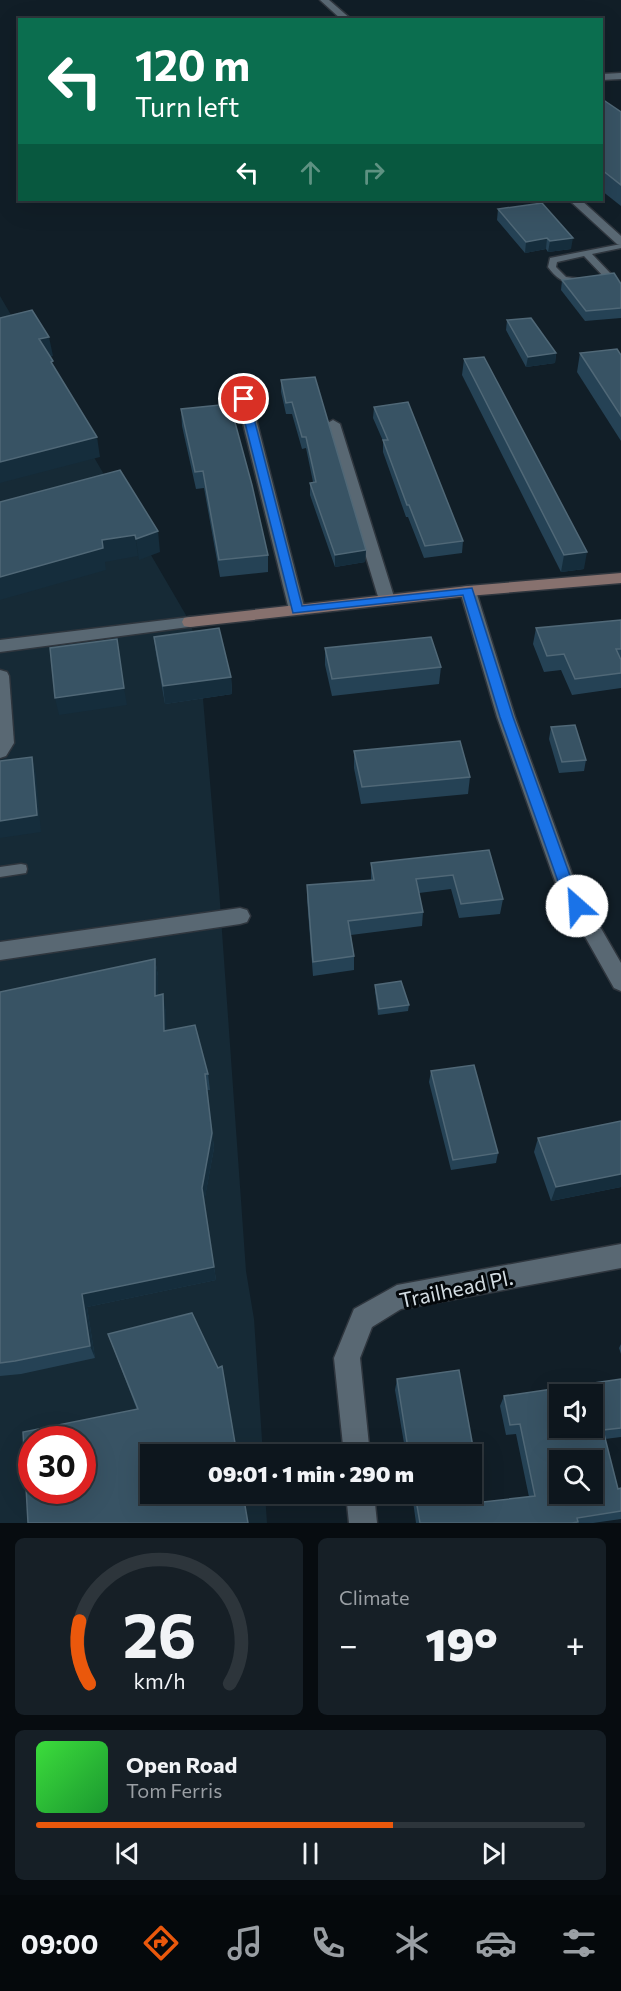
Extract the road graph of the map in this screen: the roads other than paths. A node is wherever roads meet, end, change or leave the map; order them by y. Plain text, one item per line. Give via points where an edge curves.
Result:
1 (324, 0) edge
2 (346, 18) edge
3 (621, 76) edge
4 (603, 77) edge
5 (576, 201) edge
6 (621, 244) edge
7 (587, 254) junction
8 (621, 275) edge
9 (609, 277) junction
10 (598, 278) edge
11 (587, 280) edge
12 (244, 399) dead end
13 (333, 424) dead end
14 (621, 578) edge
15 (468, 591) junction
16 (387, 600) junction
17 (297, 610) junction
18 (190, 622) joint
19 (0, 646) edge
20 (1, 676) edge
21 (0, 751) edge
22 (21, 868) dead end
23 (0, 872) edge
24 (240, 916) dead end
25 (0, 951) edge
26 (621, 982) edge
27 (621, 1256) edge
28 (356, 1444) edge
29 (361, 1504) edge
30 (363, 1523) edge

1 - 2 street
3 - 4 street
5 - 6 street
6 - 7 lane
7 - 9 lane
7 - 11 lane via 551,263 566,281
8 - 9 lane
9 - 10 lane
12 - 17 street
13 - 16 street
14 - 15 street
15 - 16 street
15 - 26 street via 506,717 567,887
16 - 17 street
17 - 18 street
18 - 19 street
20 - 21 street via 5,743
22 - 23 lane
24 - 25 street
27 - 28 street, Trailhead Pl. via 397,1297 363,1318 347,1358
29 - 30 street

